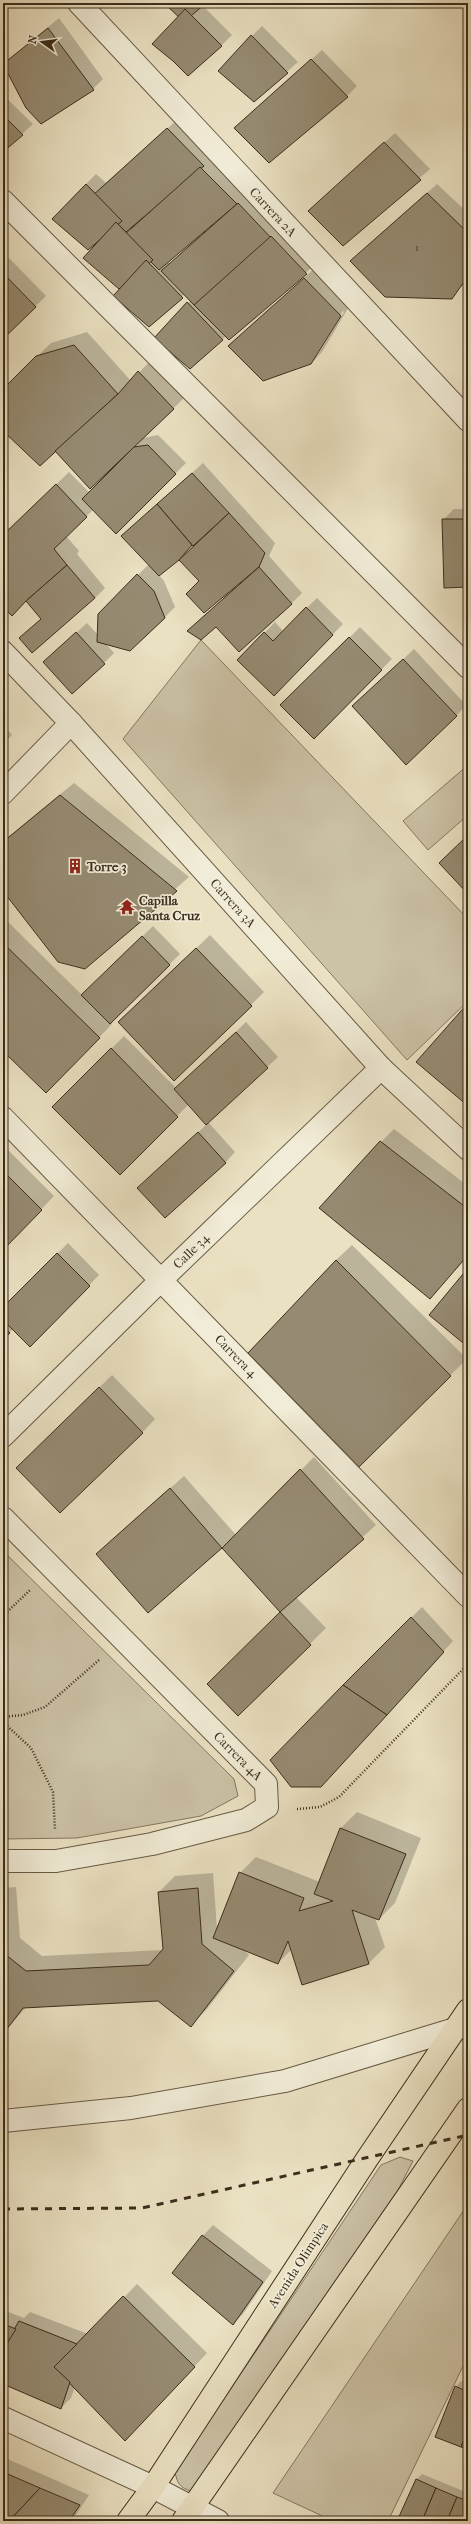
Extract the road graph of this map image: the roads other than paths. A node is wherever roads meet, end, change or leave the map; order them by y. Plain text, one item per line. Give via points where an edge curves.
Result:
1 (79, 3) edge
2 (3, 201) edge
3 (468, 420) edge
4 (3, 652) edge
5 (468, 667) edge
6 (71, 723) junction
7 (3, 793) edge
8 (382, 1068) junction
9 (3, 1118) edge
10 (468, 1149) edge
11 (162, 1279) junction
12 (3, 1436) edge
13 (3, 1518) edge
14 (468, 1596) edge
15 (3, 1861) edge
16 (468, 2010) edge
17 (461, 2027) edge
18 (468, 2109) edge
19 (3, 2121) edge
20 (3, 2418) edge
21 (153, 2487) junction
22 (188, 2515) edge
23 (128, 2521) edge
24 (218, 2521) edge

1 - 3 street, Carrera 2A
2 - 5 street
4 - 6 street, Carrera 3A
6 - 7 street
6 - 8 street, Carrera 3A
8 - 10 street, Carrera 3A
8 - 11 street, Calle 34
9 - 11 street, Carrera 4
11 - 12 street, Calle 34
11 - 14 street, Carrera 4
13 - 15 street, Carrera 4A via 266,1784 267,1807 246,1820 152,1844 56,1861
16 - 17 main road, Avenida Olimpica
17 - 19 street via 285,2081 131,2108
17 - 21 main road, Avenida Olimpica
18 - 22 main road
20 - 21 street
21 - 22 street
21 - 23 main road, Avenida Olimpica
22 - 24 street

